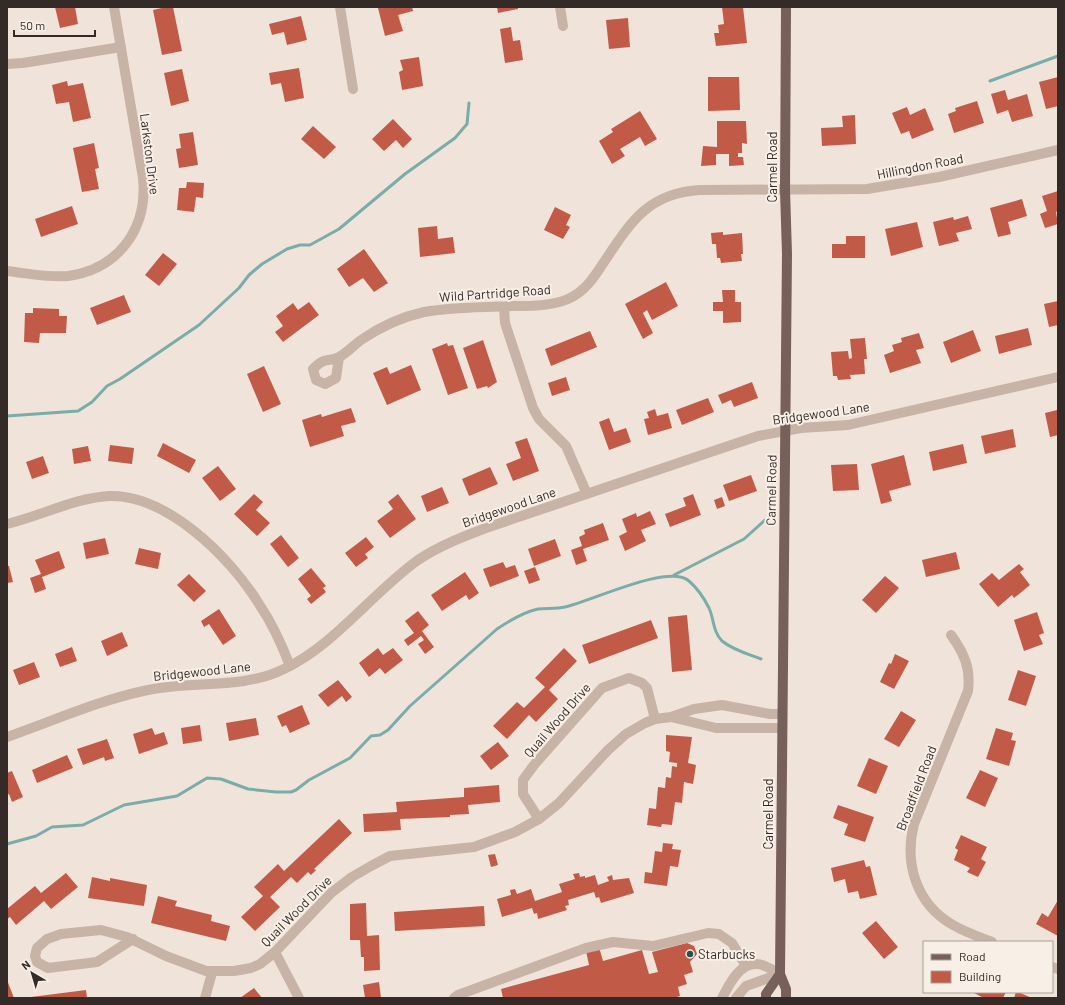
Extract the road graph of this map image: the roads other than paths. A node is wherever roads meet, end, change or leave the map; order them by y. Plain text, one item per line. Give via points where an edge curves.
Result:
1 (114, 7) edge
2 (340, 7) edge
3 (560, 7) edge
4 (786, 7) edge
5 (563, 26) dead end
6 (121, 47) junction
7 (7, 64) edge
8 (353, 89) dead end
9 (1058, 150) edge
10 (785, 190) junction
11 (7, 271) edge
12 (504, 307) junction
13 (339, 357) dead end
14 (1058, 377) edge
15 (784, 431) junction
16 (586, 494) junction
17 (7, 524) edge
18 (951, 635) dead end
19 (290, 666) junction
20 (782, 714) junction
21 (671, 717) junction
22 (655, 719) junction
23 (782, 728) junction
24 (7, 737) edge
25 (539, 819) junction
26 (133, 940) junction
27 (990, 941) edge
28 (275, 952) junction
29 (746, 966) junction
30 (212, 973) junction
31 (780, 974) junction
32 (205, 998) edge
33 (299, 998) edge
34 (454, 998) edge
35 (722, 998) edge
36 (736, 998) edge
37 (766, 998) edge
38 (786, 998) edge

1 - 6 street, Larkston Drive
2 - 8 street
3 - 5 street
4 - 10 main road, Carmel Road
6 - 7 street
6 - 11 street, Larkston Drive via 144,189 143,206 136,227 128,242 117,254 99,267 83,273 66,276
9 - 10 street, Hillingdon Road via 867,189
10 - 12 street, Wild Partridge Road via 688,191 667,197 640,212 629,224 593,279 578,293 556,303
10 - 15 main road, Carmel Road via 787,254
12 - 13 street, Wild Partridge Road via 438,310 400,319 361,340
12 - 16 street via 505,323 533,408 539,419 566,446
14 - 15 street, Bridgewood Lane via 848,425
15 - 16 street, Bridgewood Lane via 758,436
15 - 20 main road, Carmel Road
16 - 19 street, Bridgewood Lane via 455,539 431,552 315,650
17 - 19 street via 92,498 125,497 162,509 179,519 212,548 247,586 269,620
18 - 27 street, Broadfield Road via 962,649 967,663 968,691 914,824 910,856 917,885 932,908 953,925
19 - 24 street, Bridgewood Lane via 269,676 251,680 172,686 125,696
20 - 21 street, Quail Wood Drive via 722,705 694,709
20 - 23 main road, Carmel Road
21 - 22 street, Quail Wood Drive
21 - 23 street, Quail Wood Drive via 716,728
22 - 25 street, Quail Wood Drive via 626,734 559,803
22 - 25 street, Quail Wood Drive via 647,688 642,683 629,678 602,688 523,780 523,794
23 - 31 main road, Carmel Road
25 - 28 street, Quail Wood Drive via 515,832 474,847 390,856 352,877 331,893
26 - 26 street, Quail Wood Drive via 115,932 101,930 61,934 47,939 37,948 35,956 37,962 48,968 98,962
26 - 30 street, Quail Wood Drive via 184,964
28 - 30 street, Quail Wood Drive via 251,968
28 - 33 street
29 - 31 street via 758,964
29 - 34 street via 732,943 719,934 708,933 653,946 613,942 586,948
29 - 35 street
30 - 32 street
31 - 36 street via 746,986
31 - 37 main road via 766,994
31 - 38 main road, Carmel Road via 786,989

